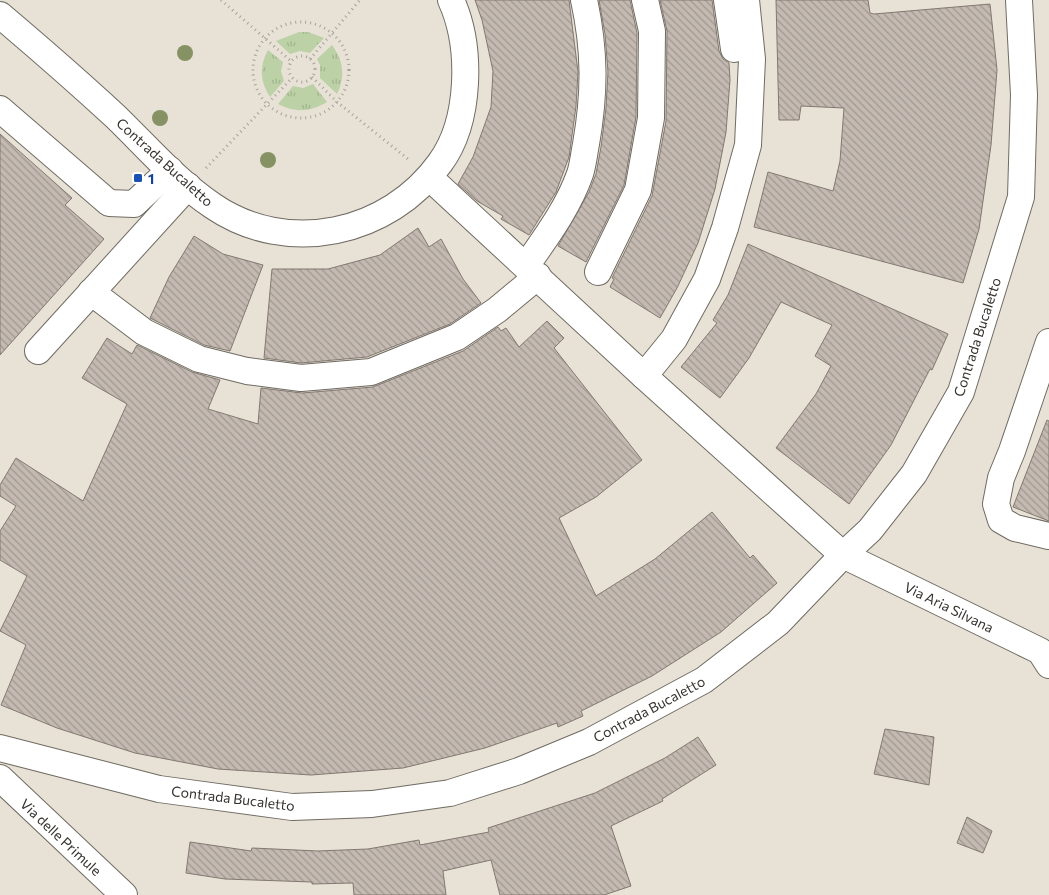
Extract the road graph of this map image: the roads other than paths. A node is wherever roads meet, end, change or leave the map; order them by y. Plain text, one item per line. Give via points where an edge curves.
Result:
1 (451, 0) edge
2 (584, 0) edge
3 (645, 0) edge
4 (727, 0) edge
5 (746, 0) edge
6 (1037, 0) edge
7 (1020, 10) edge
8 (0, 15) edge
9 (0, 109) edge
10 (193, 175) junction
11 (430, 178) junction
12 (532, 271) junction
13 (598, 272) dead end
14 (91, 292) junction
15 (1049, 342) edge
16 (38, 351) dead end
17 (637, 368) junction
18 (1049, 536) edge
19 (843, 555) junction
20 (1049, 665) edge
21 (0, 748) edge
22 (0, 778) edge
23 (124, 895) edge

1 - 11 street, Contrada Bucaletto via 466,59 465,85 454,137
2 - 12 street via 594,79 580,173
3 - 13 street via 652,31 651,118 638,190
4 - 17 street via 735,59 731,143 712,223 692,272 662,330
5 - 17 street via 752,59 748,145 725,228 707,279 674,339
6 - 7 street
7 - 19 street, Contrada Bucaletto via 1024,96 1021,197 961,392 914,474 870,530
8 - 10 street, Contrada Bucaletto
9 - 10 street via 109,203 134,204
10 - 11 street, Contrada Bucaletto via 214,207 245,223 292,235 319,234 373,220 394,209
10 - 14 street
11 - 12 street, Via Aria Silvana
12 - 14 street via 497,310 457,337 371,372 301,378 247,371 198,359 144,332
12 - 17 street, Via Aria Silvana
14 - 16 street
15 - 18 street via 1001,478 996,504 1001,520 1015,528
17 - 19 street, Via Aria Silvana
19 - 20 street, Via Aria Silvana via 1040,651
19 - 21 street, Contrada Bucaletto via 778,622 704,680 589,742 519,771 450,794 372,804 292,807 159,789
22 - 23 street, Via delle Primule

